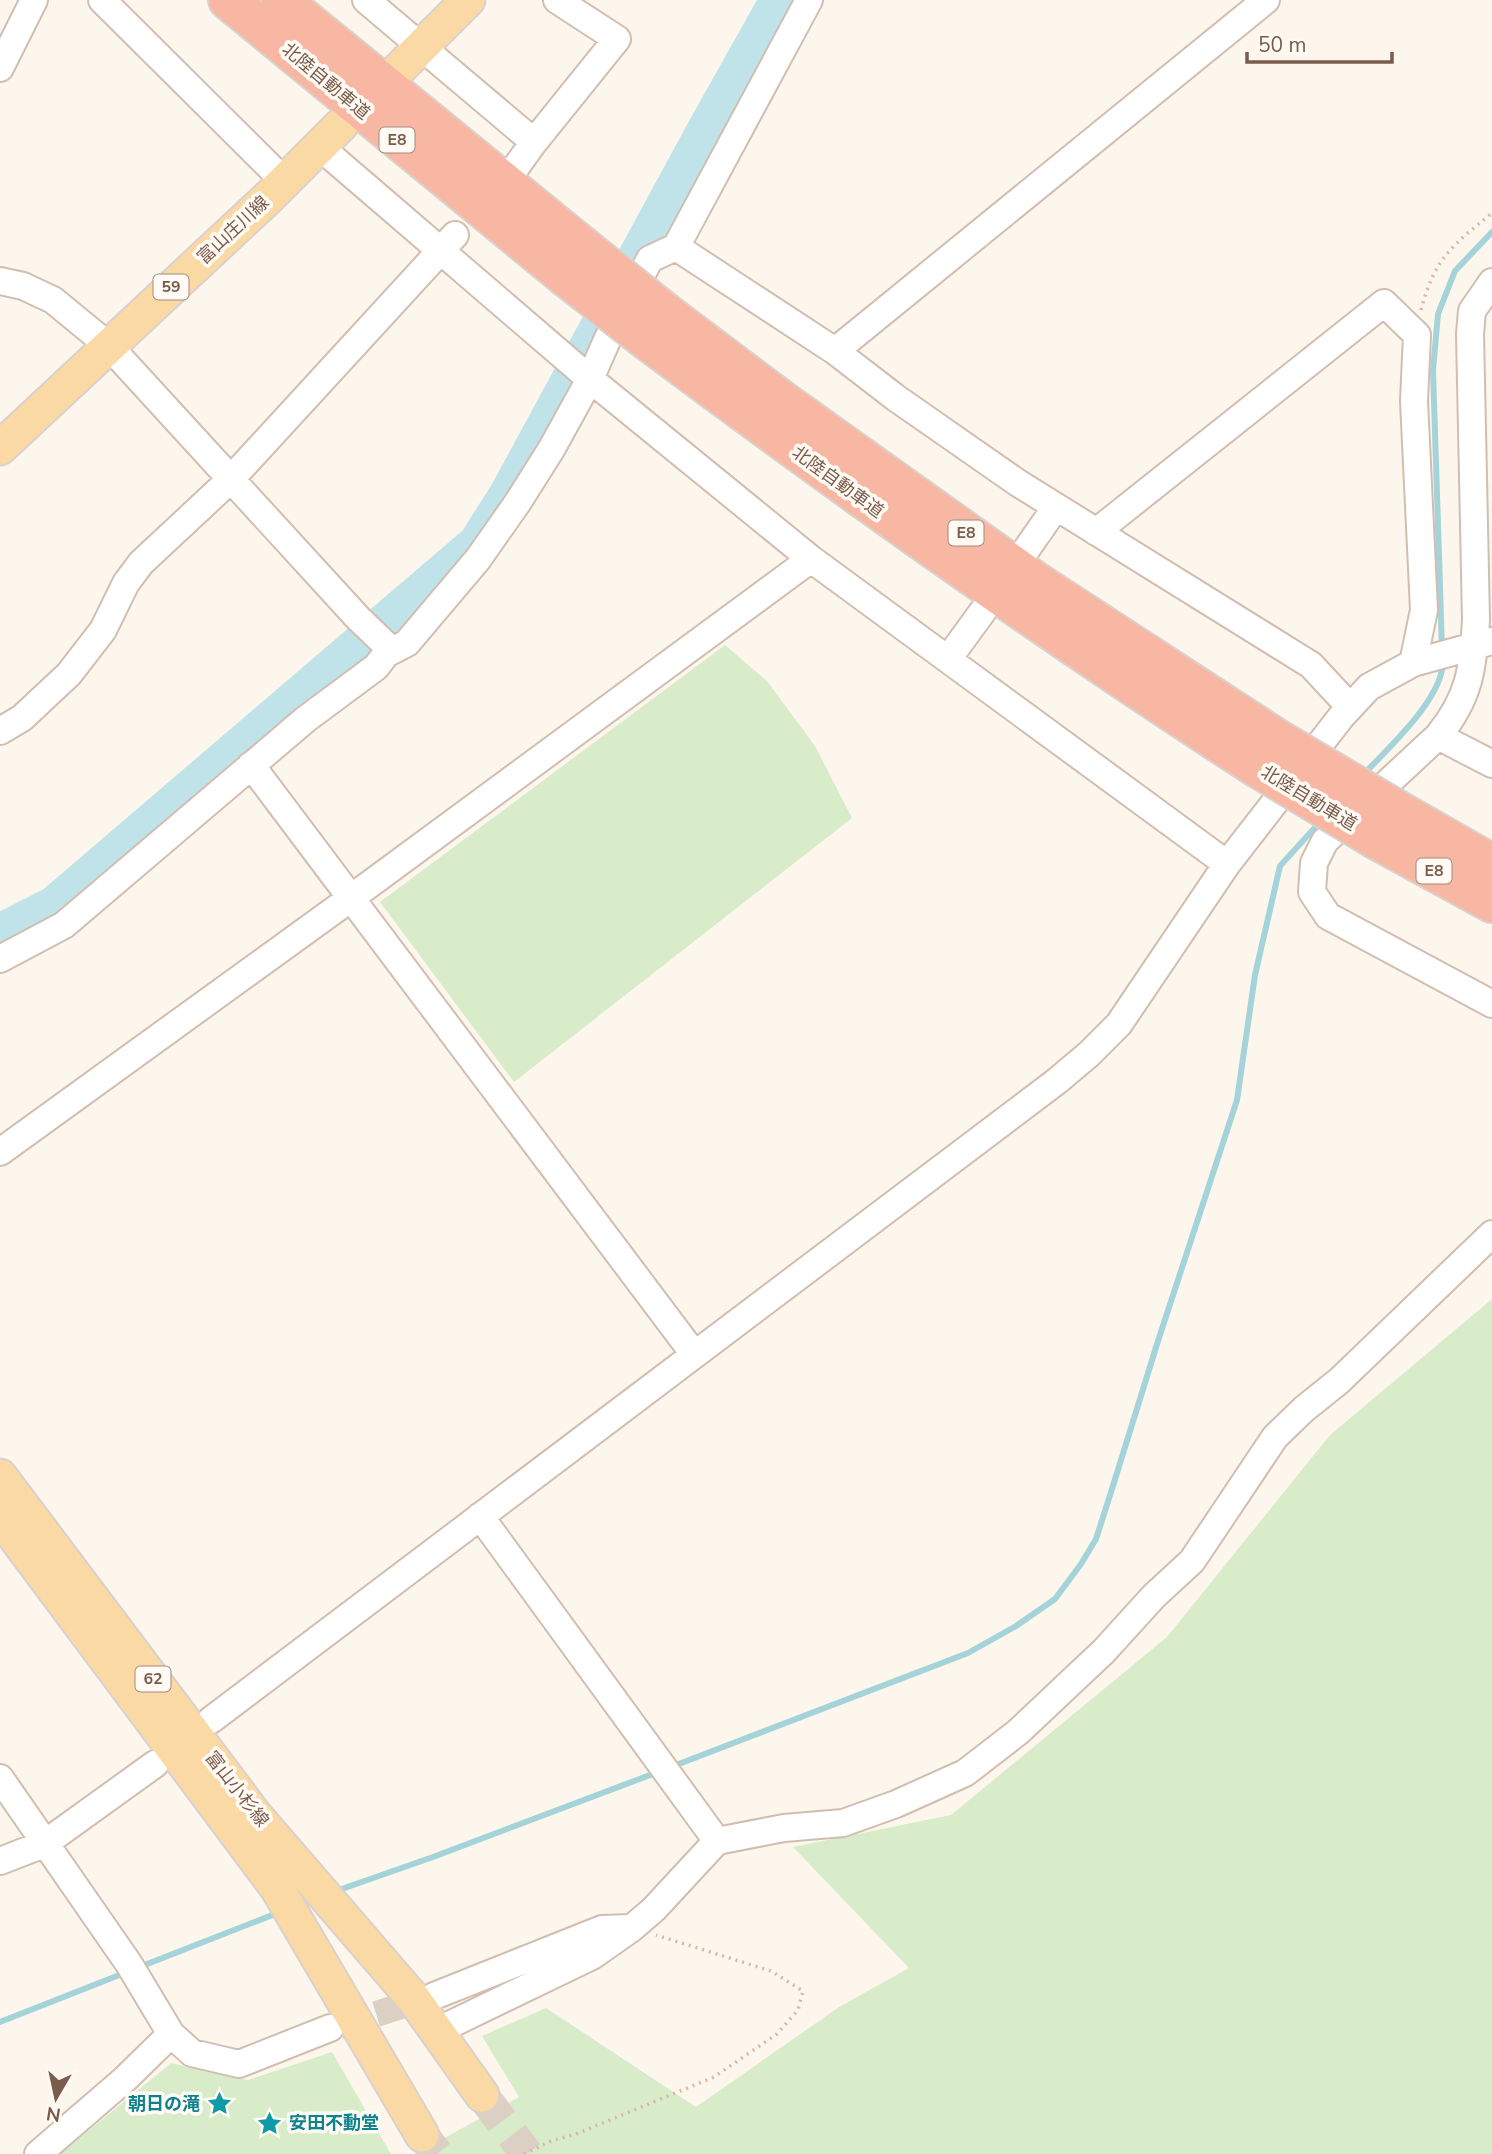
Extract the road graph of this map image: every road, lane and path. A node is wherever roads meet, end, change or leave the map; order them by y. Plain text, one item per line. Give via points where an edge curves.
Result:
1 (34, 0) edge
2 (102, 0) edge
3 (228, 0) edge
4 (281, 0) edge
5 (366, 0) edge
6 (468, 0) edge
7 (557, 0) edge
8 (809, 0) edge
9 (1266, 0) edge
10 (422, 47) junction
11 (0, 68) edge
12 (398, 70) dead end
13 (331, 136) joint
14 (534, 142) junction
15 (516, 167) dead end
16 (284, 181) junction
17 (1492, 213) edge
18 (447, 243) junction
19 (676, 247) junction
20 (574, 261) junction
21 (0, 281) edge
22 (1492, 282) edge
23 (1417, 335) junction
24 (109, 346) junction
25 (835, 351) junction
26 (587, 376) junction
27 (0, 448) edge
28 (231, 479) junction
29 (1056, 507) junction
30 (1096, 532) junction
31 (1026, 550) dead end
32 (811, 559) junction
33 (982, 611) dead end
34 (1475, 645) edge
35 (385, 649) junction
36 (948, 659) junction
37 (1413, 663) junction
38 (1350, 707) junction
39 (0, 731) edge
40 (1438, 736) junction
41 (1492, 764) edge
42 (251, 765) junction
43 (1385, 823) junction
44 (1227, 864) junction
45 (1492, 864) edge
46 (351, 898) junction
47 (1492, 903) edge
48 (0, 959) edge
49 (1492, 1004) edge
50 (0, 1152) edge
51 (1492, 1234) edge
52 (694, 1354) junction
53 (0, 1476) edge
54 (481, 1516) junction
55 (0, 1517) edge
56 (211, 1720) dead end
57 (155, 1764) dead end
58 (0, 1778) edge
59 (717, 1841) junction
60 (44, 1844) junction
61 (0, 1861) edge
62 (632, 1928) junction
63 (435, 1996) tunnel mouth
64 (330, 2028) tunnel mouth
65 (437, 2031) junction
66 (171, 2034) junction
67 (482, 2095) tunnel mouth
68 (422, 2135) tunnel mouth
69 (38, 2154) edge
70 (524, 2154) edge

1 - 11 street
2 - 16 street
3 - 20 highway, 北陸自動車道 / E8
4 - 20 highway, 北陸自動車道 / E8
5 - 10 street
6 - 10 main road
7 - 14 street via 617,39
8 - 19 street
9 - 25 street
10 - 12 main road
10 - 14 street
13 - 16 main road, 富山庄川線 / 59
13 - 18 street
14 - 15 street
16 - 24 main road, 富山庄川線 / 59
17 - 23 path via 1455,243 1434,269
18 - 26 street
18 - 28 street
19 - 25 street
19 - 26 street via 650,259
20 - 43 highway, 北陸自動車道 / E8, bridge via 882,514 1017,609
21 - 24 street via 53,300
22 - 34 street via 1472,311 1470,334
23 - 30 street via 1384,303
23 - 37 street via 1414,401 1424,610
24 - 27 main road, 富山庄川線 / 59
24 - 28 street
25 - 29 street
26 - 32 street
26 - 35 street via 552,448 478,559 407,643
28 - 35 street
28 - 39 street via 141,563 103,630 69,674 22,718
29 - 30 street
29 - 31 street
30 - 38 street via 1311,665
32 - 36 street
32 - 46 street
33 - 36 street
34 - 37 street
34 - 40 street via 1469,681 1452,720
35 - 42 street via 376,667
36 - 44 street
37 - 38 street via 1370,687
38 - 44 street
40 - 41 street
40 - 49 street via 1325,841 1314,863 1312,892 1328,916
42 - 46 street
42 - 48 street via 65,925
43 - 45 highway, 北陸自動車道 / E8
43 - 47 highway, 北陸自動車道 / E8
44 - 52 street via 1119,1024 1089,1054
46 - 50 street
46 - 52 street
51 - 59 street via 1275,1437 1192,1561 1018,1732 965,1773 896,1804 843,1823
52 - 54 street
53 - 65 main road, 富山小杉線 / 62 via 255,1815
54 - 56 street
54 - 59 street
55 - 68 main road, 富山小杉線 / 62 via 277,1888
57 - 60 street
58 - 60 street
59 - 62 street
60 - 61 street
60 - 66 street
62 - 63 street via 602,1929
62 - 65 street via 592,1956
62 - 70 path via 771,1971 803,1991 798,2010 778,2034 714,2077
64 - 66 street via 239,2064 199,2057
65 - 67 main road, 富山小杉線 / 62
66 - 69 street

